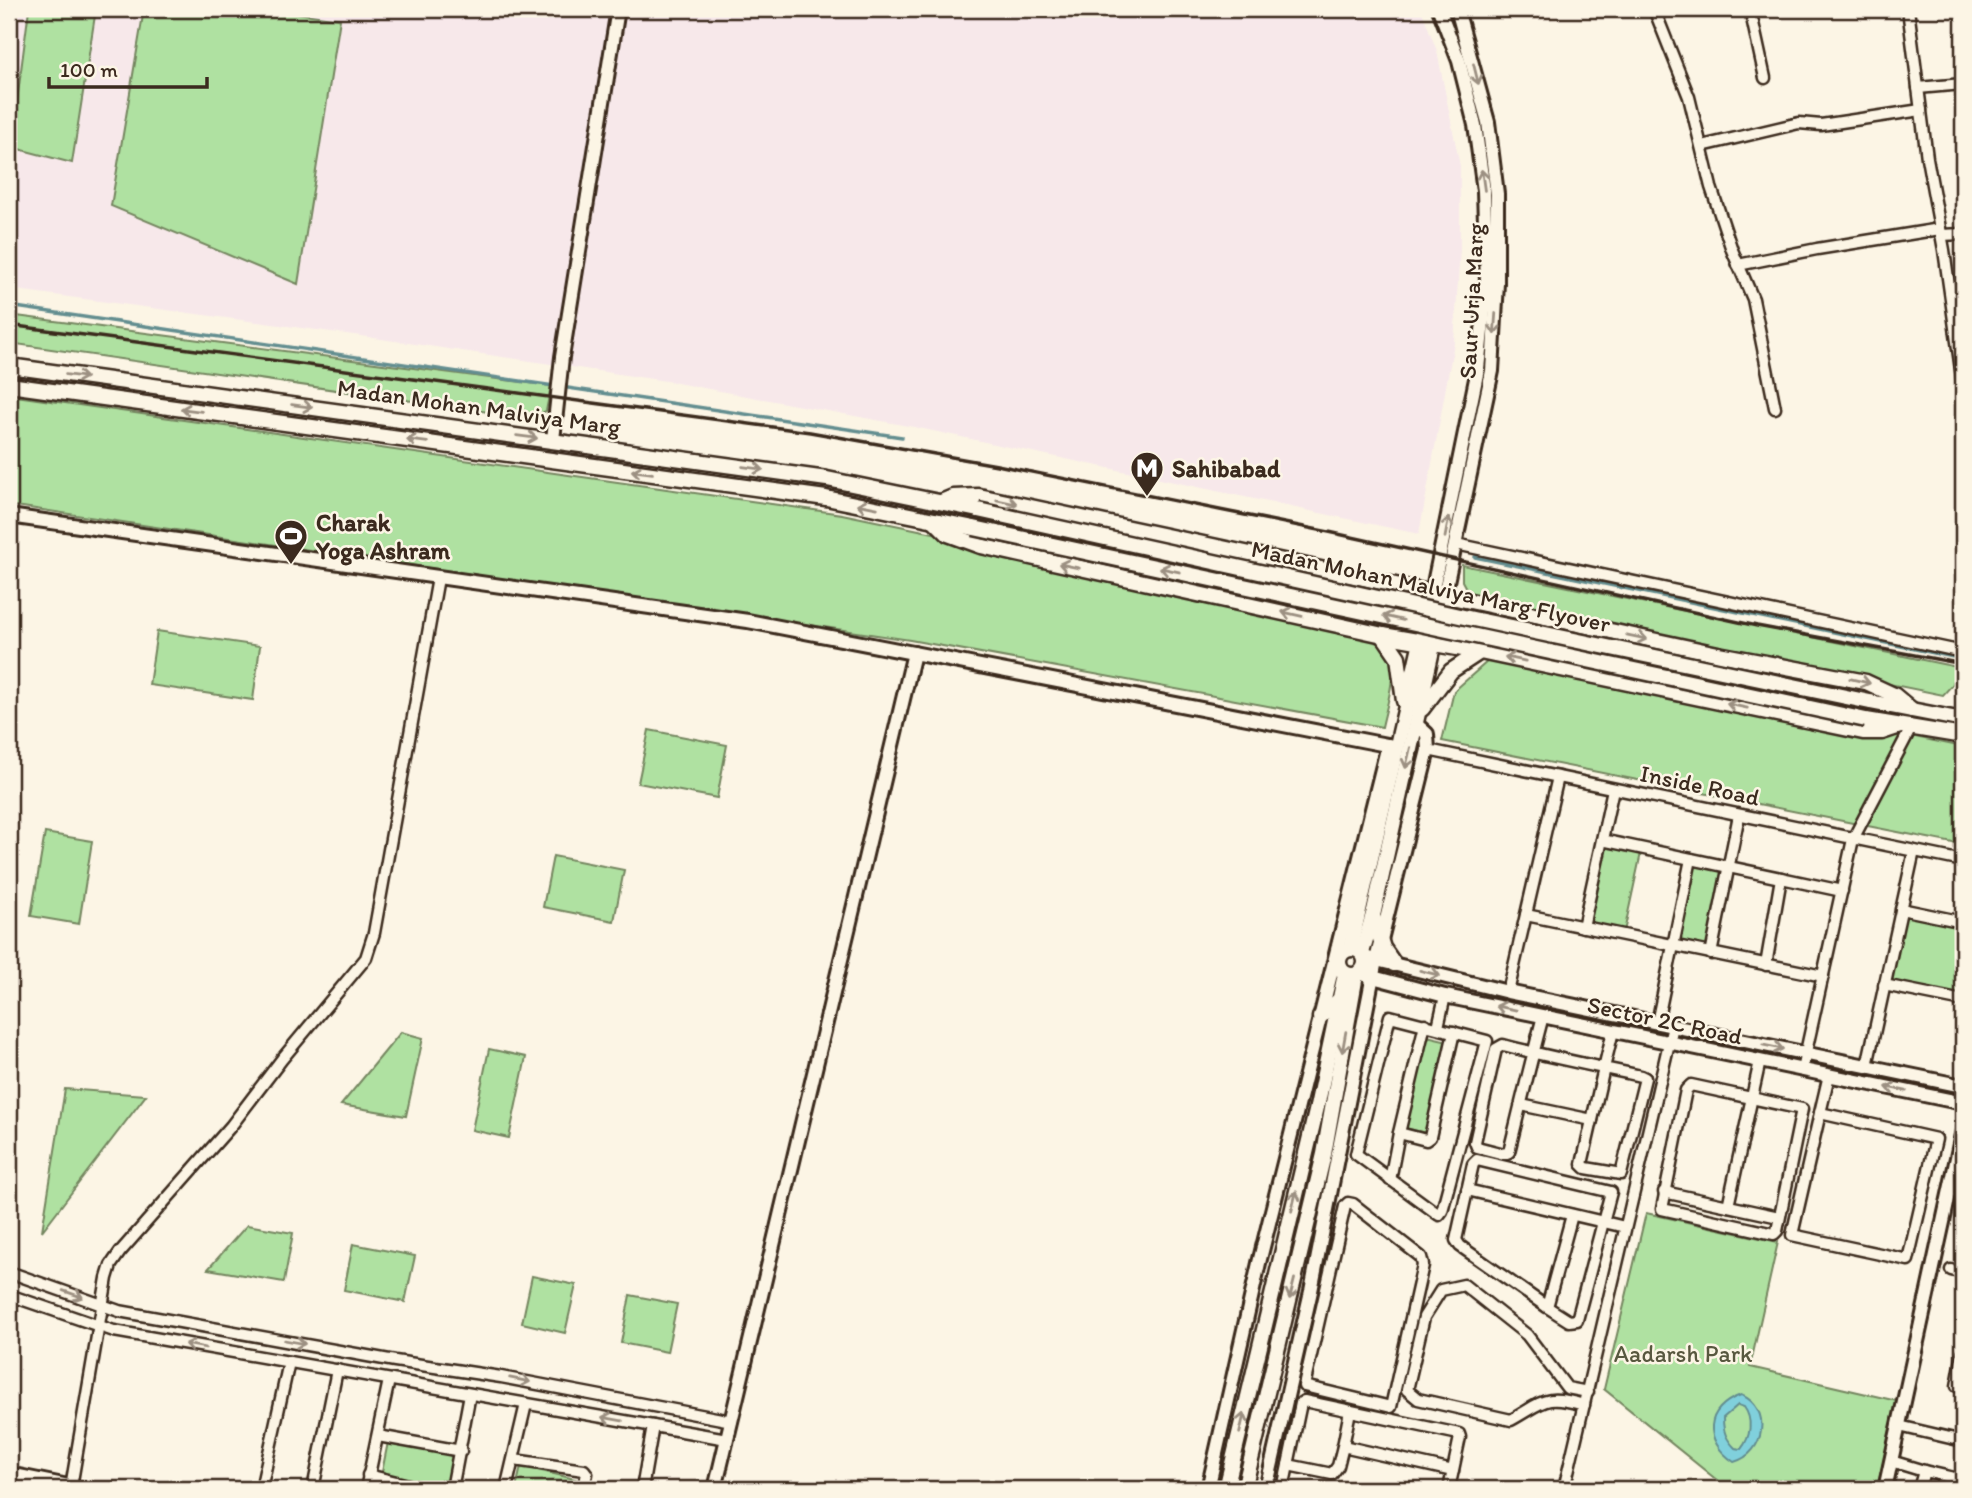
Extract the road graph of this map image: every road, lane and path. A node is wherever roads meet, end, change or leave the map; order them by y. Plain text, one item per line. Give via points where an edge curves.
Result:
1 (618, 9) edge
2 (1439, 9) edge
3 (1457, 9) edge
4 (1654, 9) edge
5 (1749, 9) edge
6 (1908, 9) edge
7 (1765, 78) dead end
8 (1963, 84) edge
9 (1918, 88) junction
10 (1921, 110) junction
11 (1702, 146) junction
12 (1941, 232) junction
13 (1963, 234) edge
14 (1738, 265) junction
15 (9, 366) edge
16 (1963, 384) edge
17 (9, 385) edge
18 (1775, 408) dead end
19 (553, 440) junction
20 (941, 502) junction
21 (9, 516) edge
22 (934, 520) junction
23 (1456, 544) junction
24 (438, 578) junction
25 (1438, 595) junction
26 (1382, 635) junction
27 (1428, 643) junction
28 (1480, 652) junction
29 (914, 653) junction
30 (1963, 653) edge
31 (1912, 710) junction
32 (1413, 717) junction
33 (1963, 719) edge
34 (1905, 727) junction
35 (1963, 736) edge
36 (1393, 746) junction
37 (1428, 750) junction
38 (1558, 777) junction
39 (1614, 789) junction
40 (1739, 815) junction
41 (1853, 839) junction
42 (1602, 840) junction
43 (1914, 851) junction
44 (1691, 859) junction
45 (1963, 861) edge
46 (1729, 867) junction
47 (1782, 878) junction
48 (1842, 891) junction
49 (1901, 909) junction
50 (1373, 914) junction
51 (1526, 915) junction
52 (1963, 922) edge
53 (1583, 927) junction
54 (1381, 943) junction
55 (1673, 946) junction
56 (1711, 954) junction
57 (1363, 955) junction
58 (1394, 964) junction
59 (1766, 965) junction
60 (1358, 975) junction
61 (1823, 976) junction
62 (1884, 985) junction
63 (1508, 992) junction
64 (1445, 996) junction
65 (1340, 999) junction
66 (1963, 1001) edge
67 (1543, 1016) junction
68 (1320, 1017) junction
69 (1657, 1023) junction
70 (1425, 1024) junction
71 (1673, 1026) junction
72 (1438, 1027) junction
73 (1613, 1031) junction
74 (1454, 1032) junction
75 (1669, 1042) junction
76 (1533, 1053) junction
77 (1806, 1054) junction
78 (1760, 1061) junction
79 (1867, 1066) junction
80 (1604, 1068) junction
81 (1802, 1070) junction
82 (1829, 1075) junction
83 (1963, 1086) edge
84 (1752, 1098) junction
85 (1963, 1103) edge
86 (1521, 1105) junction
87 (1820, 1113) junction
88 (1592, 1120) junction
89 (1963, 1130) edge
90 (1399, 1133) junction
91 (1390, 1180) junction
92 (1467, 1191) junction
93 (1664, 1192) junction
94 (1728, 1206) junction
95 (1572, 1215) junction
96 (1780, 1217) junction
97 (1605, 1222) junction
98 (1625, 1227) junction
99 (1951, 1270) dead end
100 (9, 1272) edge
101 (1963, 1273) edge
102 (1311, 1291) junction
103 (1325, 1294) junction
104 (9, 1295) edge
105 (103, 1304) junction
106 (1547, 1307) junction
107 (100, 1326) junction
108 (1963, 1353) edge
109 (289, 1362) junction
110 (337, 1370) junction
111 (389, 1380) junction
112 (1957, 1385) dead end
113 (1588, 1392) junction
114 (470, 1394) junction
115 (526, 1404) junction
116 (1285, 1404) junction
117 (1584, 1405) junction
118 (1300, 1407) junction
119 (1350, 1411) junction
120 (732, 1421) junction
121 (653, 1426) junction
122 (1899, 1426) junction
123 (378, 1436) junction
124 (727, 1439) junction
125 (1963, 1441) edge
126 (1343, 1446) junction
127 (461, 1451) junction
128 (514, 1460) junction
129 (1891, 1461) junction
130 (1288, 1465) junction
131 (1453, 1471) junction
132 (1924, 1471) junction
133 (9, 1474) edge
134 (368, 1475) junction
135 (1963, 1480) edge
136 (77, 1488) edge
137 (261, 1489) edge
138 (313, 1489) edge
139 (366, 1489) edge
140 (425, 1489) edge
141 (452, 1489) edge
142 (506, 1489) edge
143 (583, 1489) edge
144 (642, 1489) edge
145 (715, 1489) edge
146 (1209, 1489) edge
147 (1226, 1489) edge
148 (1244, 1489) edge
149 (1266, 1489) edge
150 (1283, 1489) edge
151 (1449, 1489) edge
152 (1563, 1489) edge
153 (1885, 1489) edge
154 (1919, 1489) edge

1 - 19 street
25 -> 2 street, Saur Urja Marg via 1478,369 1487,283 1484,191 1475,125 1459,61
3 -> 23 street, Saur Urja Marg via 1488,122 1497,194 1497,283 1492,370
4 - 11 street via 1689,97
5 - 7 street
6 - 9 street
8 - 9 street
9 - 10 street
10 - 11 street via 1821,125 1799,124
10 - 12 street
11 - 14 street
12 - 13 street
12 - 14 street
12 - 16 street
14 - 18 street via 1753,299
15 -> 19 main road, Madan Mohan Malviya Marg
22 -> 17 main road, Madan Mohan Malviya Marg via 826,498
19 -> 20 main road, Madan Mohan Malviya Marg via 827,479
20 -> 25 main road via 979,496
20 - 31 main road, Madan Mohan Malviya Marg Flyover, bridge
21 - 24 street
26 -> 22 main road via 981,547 948,534
34 -> 22 main road, Madan Mohan Malviya Marg Flyover, bridge
23 - 25 street, Saur Urja Marg
23 - 30 street
24 - 29 street via 748,621
24 - 105 street via 366,958 230,1126 120,1252 111,1265
25 - 27 main road
25 -> 31 main road via 1866,682
26 - 27 main road
26 - 32 main road via 1398,657
27 - 28 main road
27 - 32 main road
28 - 32 main road via 1451,671
34 -> 28 main road via 1863,732
29 - 36 street
29 - 120 street
31 - 33 main road
32 - 36 main road
32 - 37 street via 1427,734
32 -> 50 main road
34 - 35 main road
34 - 41 street
36 - 57 main road
36 - 68 street
37 - 38 street, Inside Road
37 - 54 street
38 - 39 street, Inside Road
38 - 51 street
39 - 40 street, Inside Road
39 - 42 street
40 - 41 street, Inside Road
40 - 46 street
41 - 43 street, Inside Road
41 - 48 street
42 - 44 street
42 - 53 street
43 - 45 street, Inside Road
43 - 49 street
44 - 46 street
44 - 55 street
46 - 47 street
46 - 56 street
47 - 48 street
47 - 59 street
48 - 61 street
49 - 52 street
49 - 62 street
50 - 54 main road
50 - 57 main road
51 - 53 street
51 - 63 street
53 - 55 street
54 - 57 street
54 - 58 main road
55 - 56 street
55 - 69 street
56 - 59 street
57 - 58 street, Sector 2C Road
57 - 60 main road via 1366,964
57 - 60 main road via 1344,952 1339,959 1340,967
58 -> 63 street, Sector 2C Road
59 - 61 street
60 - 64 street, Sector 2C Road
60 - 65 main road
60 - 102 street
60 -> 148 main road via 1324,1154
61 - 77 street
62 - 66 street
62 - 79 street
63 - 69 street, Sector 2C Road
67 -> 64 street, Sector 2C Road
64 - 72 street
65 - 68 main road
147 -> 65 main road
67 - 73 street, Sector 2C Road
67 - 76 street
68 - 146 street
69 - 71 street, Sector 2C Road
70 - 72 street
70 - 90 street
70 - 91 street via 1389,1017 1356,1151
71 - 75 street
71 -> 77 street, Sector 2C Road
72 - 74 street
73 - 75 street, Sector 2C Road
73 - 80 street
74 - 90 street via 1430,1137
74 - 91 street via 1487,1043 1441,1214 1436,1215
75 - 78 street, Sector 2C Road
75 - 98 street
76 - 80 street
76 - 86 street
76 - 86 street via 1503,1045 1496,1049 1475,1145 1507,1154
77 - 79 street, Sector 2C Road
77 - 81 street
78 - 81 street, Sector 2C Road
78 - 84 street
79 - 83 street, Sector 2C Road
80 - 88 street
80 - 88 street via 1645,1078 1620,1174 1583,1166
81 - 82 street, Sector 2C Road
85 -> 82 street, Sector 2C Road
82 - 87 street
84 - 93 street via 1689,1086
84 - 94 street
84 - 96 street via 1802,1109
86 - 88 street
87 - 87 street via 1936,1139 1908,1260 1792,1235
89 - 122 street
90 - 91 street
92 - 95 street
92 - 97 street via 1478,1160 1609,1191
92 - 106 street via 1456,1240
93 - 94 street
93 - 96 street via 1664,1210 1746,1228 1774,1234
94 - 96 street
95 - 97 street
95 - 106 street
97 - 98 street
97 - 106 street via 1577,1320 1569,1321
98 - 113 street
99 - 101 street
100 -> 105 street
102 - 103 street
102 - 116 street
103 - 103 street via 1348,1203 1421,1257 1423,1265 1391,1407 1305,1387
104 - 107 street
105 - 107 street
105 -> 120 street via 119,1311
109 -> 107 street
107 - 136 street
108 - 112 street
109 - 110 street
109 - 137 street
110 - 111 street
110 - 138 street
111 - 114 street
111 - 123 street
113 - 117 street
113 - 117 street via 1567,1388 1527,1335 1464,1285 1441,1290 1424,1317 1407,1390 1418,1399 1510,1420 1549,1398
114 - 115 street
114 - 127 street
121 -> 115 street
115 - 128 street
116 - 118 street
116 - 149 street
117 - 152 street
118 - 119 street via 1304,1401
118 - 130 street
119 - 126 street
119 - 131 street via 1459,1434
120 - 124 street
121 - 124 street
121 - 144 street
122 - 125 street
122 - 129 street
123 - 127 street
123 - 134 street
124 - 145 street
126 - 130 street via 1332,1474
126 - 131 street
127 - 141 street
128 - 142 street
128 - 143 street via 584,1470
129 - 132 street
129 - 153 street
130 - 150 street
131 - 151 street
132 - 135 street
132 - 154 street
133 - 136 street
134 - 139 street
134 - 140 street

